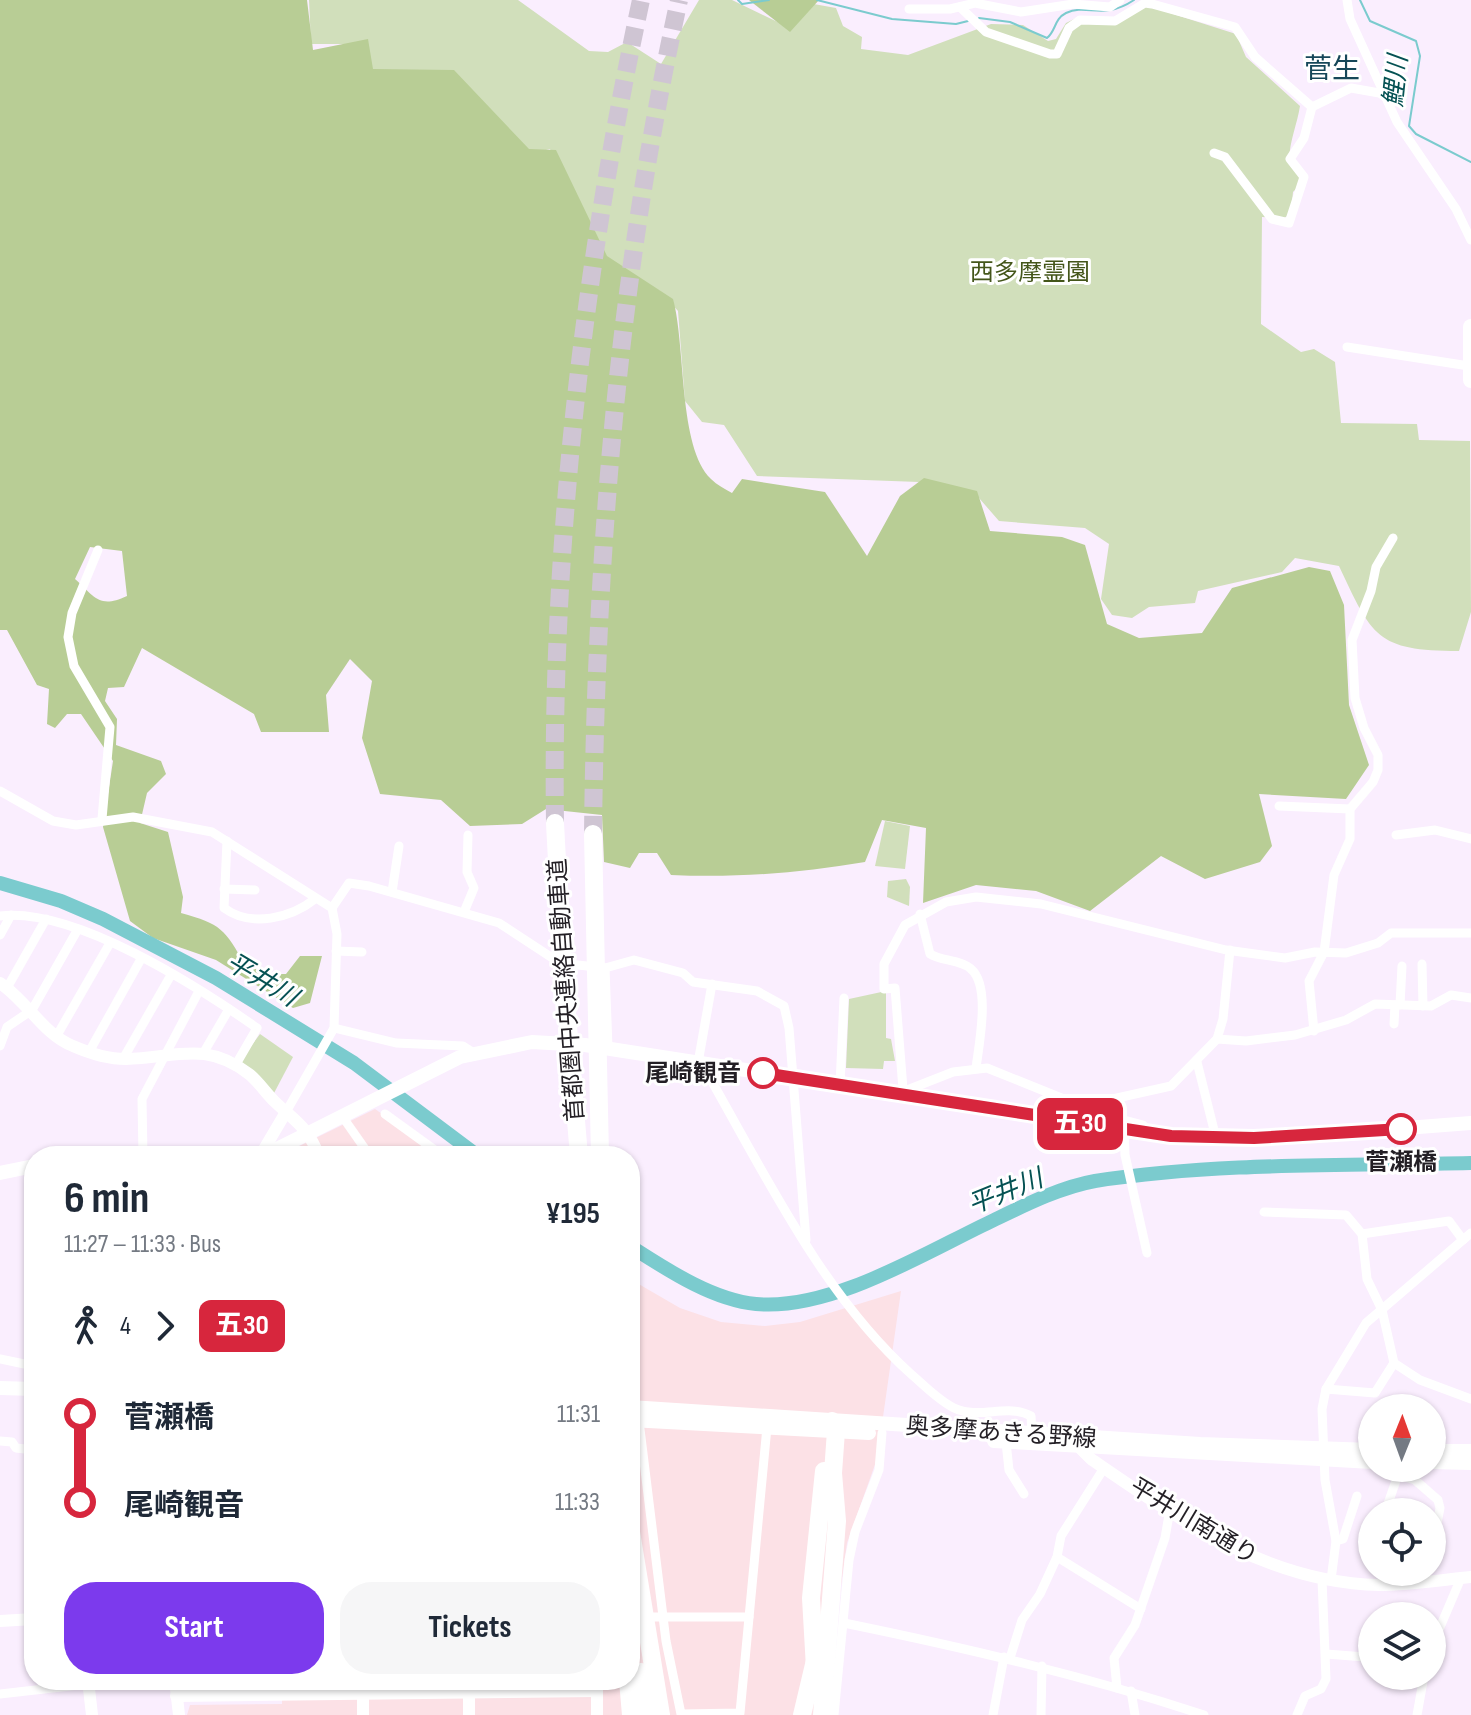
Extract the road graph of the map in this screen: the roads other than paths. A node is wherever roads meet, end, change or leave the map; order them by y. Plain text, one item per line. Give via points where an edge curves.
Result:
1 (1120, 0) edge
2 (1347, 0) edge
3 (1174, 5) edge
4 (909, 9) dead end
5 (964, 10) junction
6 (1385, 94) junction
7 (1312, 107) junction
8 (1214, 153) dead end
9 (1471, 240) edge
10 (1471, 327) edge
11 (1347, 347) dead end
12 (1470, 373) edge
13 (1393, 538) dead end
14 (98, 550) dead end
15 (0, 791) edge
16 (1279, 806) dead end
17 (1350, 809) junction
18 (102, 819) junction
19 (555, 823) tunnel mouth
20 (593, 834) tunnel mouth
21 (468, 835) dead end
22 (1396, 835) dead end
23 (1471, 839) edge
24 (227, 841) junction
25 (399, 846) dead end
26 (224, 889) junction
27 (255, 890) dead end
28 (392, 892) junction
29 (315, 899) junction
30 (332, 908) junction
31 (464, 912) junction
32 (920, 914) junction
33 (11, 915) junction
34 (0, 916) edge
35 (46, 919) junction
36 (78, 929) junction
37 (1471, 933) edge
38 (0, 935) edge
39 (110, 943) junction
40 (1230, 950) junction
41 (336, 951) junction
42 (362, 952) dead end
43 (1324, 952) junction
44 (141, 959) junction
45 (599, 963) junction
46 (1422, 964) dead end
47 (1402, 966) dead end
48 (171, 975) junction
49 (712, 984) junction
50 (3, 985) edge
51 (199, 991) junction
52 (844, 998) dead end
53 (1471, 998) edge
54 (1398, 1005) junction
55 (1423, 1006) junction
56 (229, 1009) junction
57 (32, 1010) junction
58 (1394, 1024) dead end
59 (334, 1029) junction
60 (1314, 1031) junction
61 (56, 1037) junction
62 (1217, 1039) junction
63 (0, 1046) edge
64 (608, 1048) junction
65 (89, 1052) junction
66 (204, 1052) junction
67 (165, 1053) junction
68 (474, 1053) junction
69 (123, 1059) junction
70 (1197, 1062) junction
71 (705, 1064) junction
72 (235, 1066) junction
73 (976, 1068) junction
74 (792, 1078) junction
75 (840, 1085) junction
76 (902, 1092) junction
77 (1081, 1106) junction
78 (286, 1112) junction
79 (385, 1114) dead end
80 (342, 1116) junction
81 (1471, 1123) edge
82 (1124, 1131) junction
83 (310, 1132) junction
84 (1218, 1138) junction
85 (143, 1146) edge
86 (269, 1146) edge
87 (283, 1146) edge
88 (315, 1146) edge
89 (363, 1146) edge
90 (420, 1146) edge
91 (578, 1146) edge
92 (600, 1146) edge
93 (24, 1168) edge
94 (0, 1173) edge
95 (1264, 1212) dead end
96 (1362, 1234) junction
97 (1467, 1236) edge
98 (806, 1240) junction
99 (1147, 1253) dead end
100 (1382, 1310) junction
101 (0, 1359) edge
102 (1394, 1363) junction
103 (24, 1364) edge
104 (0, 1388) edge
105 (24, 1389) edge
106 (1326, 1389) junction
107 (1471, 1399) edge
108 (640, 1415) edge
109 (640, 1416) edge
110 (767, 1427) junction
111 (832, 1428) junction
112 (882, 1433) junction
113 (1032, 1434) junction
114 (0, 1441) edge
115 (1006, 1442) junction
116 (1080, 1442) junction
117 (24, 1449) edge
118 (1358, 1451) edge
119 (1446, 1451) edge
120 (1471, 1451) edge
121 (1324, 1455) junction
122 (640, 1460) edge
123 (1358, 1460) edge
124 (1446, 1462) edge
125 (1471, 1463) edge
126 (1104, 1468) junction
127 (1024, 1494) dead end
128 (1357, 1496) dead end
129 (1390, 1498) edge
130 (1436, 1498) edge
131 (826, 1501) junction
132 (1170, 1509) junction
133 (1336, 1541) junction
134 (1057, 1557) junction
135 (1446, 1577) edge
136 (1466, 1578) edge
137 (1327, 1580) junction
138 (1358, 1583) edge
139 (640, 1587) edge
140 (1141, 1609) junction
141 (640, 1617) edge
142 (661, 1617) junction
143 (749, 1617) junction
144 (1446, 1618) edge
145 (24, 1620) edge
146 (0, 1621) edge
147 (844, 1623) junction
148 (1326, 1654) junction
149 (1358, 1656) edge
150 (1007, 1657) junction
151 (640, 1658) edge
152 (1042, 1666) junction
153 (820, 1670) junction
154 (1117, 1688) junction
155 (29, 1690) edge
156 (89, 1690) edge
157 (176, 1690) edge
158 (274, 1690) edge
159 (512, 1690) edge
160 (597, 1690) edge
161 (620, 1690) edge
162 (629, 1690) edge
163 (1421, 1690) edge
164 (1131, 1691) junction
165 (469, 1692) junction
166 (0, 1694) edge
167 (363, 1694) junction
168 (274, 1695) junction
169 (176, 1696) junction
170 (92, 1715) edge
171 (179, 1715) edge
172 (363, 1715) edge
173 (469, 1715) edge
174 (597, 1715) edge
175 (621, 1715) edge
176 (631, 1715) edge
177 (645, 1715) edge
178 (661, 1715) edge
179 (802, 1715) edge
180 (810, 1715) edge
181 (822, 1715) edge
182 (834, 1715) edge
183 (993, 1715) edge
184 (1041, 1715) edge
185 (1135, 1715) edge
186 (1204, 1715) edge
187 (1297, 1715) edge
188 (1417, 1715) edge

1 - 5 street via 1110,7 1073,4 1021,12 975,3
2 - 6 street via 1350,19
3 - 5 street via 1145,3 1115,21 1080,20 1069,28 1057,54 986,32
3 - 7 street via 1235,27 1255,57
4 - 5 street
6 - 7 street via 1351,88
6 - 9 street
7 - 8 street via 1304,138 1290,159 1304,177 1289,223 1272,219 1225,157
10 - 12 highway
11 - 12 street
13 - 17 street via 1376,567 1352,640 1355,698 1378,755 1378,770
14 - 18 street via 72,613 68,637 74,666 110,727
15 - 18 street via 53,821 76,825
16 - 17 street
17 - 43 street via 1350,839 1334,875
18 - 24 street via 167,821
19 - 91 highway, 首都圏中央連絡自動車道
20 - 45 highway, 首都圏中央連絡自動車道
21 - 31 street via 467,872 474,888
22 - 23 street via 1435,830
24 - 26 street
24 - 29 street
25 - 28 street
26 - 27 street
26 - 29 street via 224,908 236,917 267,919 301,910
28 - 30 street via 349,883
28 - 31 street
29 - 30 street
30 - 41 street
31 - 45 street via 499,923 560,963
32 - 40 street via 959,899 1002,898
32 - 73 street via 930,954 974,972 983,997
32 - 76 street via 896,937 884,964 884,989 895,988
33 - 34 street
33 - 35 street
33 - 38 street
35 - 36 street
35 - 50 street
36 - 39 street
36 - 57 street
37 - 43 street via 1391,933 1371,946
39 - 44 street
39 - 61 street
40 - 43 street via 1285,958
40 - 62 street
41 - 42 street
41 - 59 street
43 - 60 street via 1309,981
44 - 48 street
44 - 65 street
45 - 49 street via 634,960
45 - 64 street
45 - 92 highway, 首都圏中央連絡自動車道
46 - 55 street
47 - 54 street
48 - 51 street
48 - 69 street
49 - 71 street
49 - 74 street via 757,991 784,1006
50 - 57 street
51 - 56 street
51 - 67 street
52 - 75 street
53 - 55 street via 1451,995
54 - 55 street
54 - 58 street
54 - 60 street via 1375,1004
56 - 66 street
56 - 72 street via 257,1028
57 - 61 street
57 - 63 street via 7,1027
59 - 68 street via 396,1043 463,1046
59 - 78 street
60 - 62 street via 1246,1041
61 - 65 street
62 - 70 street
64 - 68 main road via 532,1042
64 - 71 main road
65 - 69 street
66 - 67 street
66 - 72 street
67 - 69 street
67 - 85 street via 142,1099
68 - 80 main road
70 - 77 street via 1163,1090 1142,1090
70 - 84 street
71 - 74 main road
71 - 98 street via 791,1222
72 - 78 street
73 - 76 street
73 - 77 street via 996,1070
74 - 75 main road
74 - 98 street
75 - 76 main road
76 - 82 main road
77 - 84 street via 1118,1120
78 - 83 street
78 - 86 street
79 - 90 street
80 - 83 main road
80 - 89 street
81 - 84 main road
82 - 84 main road
82 - 99 street
83 - 87 main road
83 - 88 street
93 - 94 main road
95 - 96 street via 1346,1215
96 - 97 street via 1449,1221
96 - 100 street via 1367,1279
97 - 100 street
98 - 113 street via 845,1302 885,1350 935,1396 964,1412 1020,1411 1031,1416
100 - 102 street
100 - 106 street via 1357,1334
101 - 103 street
102 - 106 street via 1375,1393
102 - 107 street via 1420,1380
104 - 105 main road
106 - 121 street
108 - 111 main road, 奥多摩あきる野線
109 - 110 main road, 奥多摩あきる野線
110 - 111 main road, 奥多摩あきる野線
110 - 143 street
111 - 112 main road, 奥多摩あきる野線
111 - 113 main road, 奥多摩あきる野線
111 - 131 highway
112 - 115 main road, 奥多摩あきる野線
112 - 147 street via 874,1486 855,1532
113 - 116 main road, 奥多摩あきる野線
114 - 117 street
115 - 116 main road, 奥多摩あきる野線
115 - 127 street via 1009,1470
116 - 121 main road, 奥多摩あきる野線
116 - 126 street, 平井川南通り
118 - 121 main road, 奥多摩あきる野線
119 - 120 main road
121 - 123 main road, 奥多摩あきる野線
121 - 133 street
122 - 142 street
124 - 125 main road
126 - 132 street, 平井川南通り
126 - 134 street via 1061,1536
128 - 133 street via 1343,1539
129 - 130 street via 1398,1475 1425,1486
131 - 153 highway via 811,1541 805,1604
131 - 153 highway via 843,1535
132 - 137 street, 平井川南通り via 1255,1560
132 - 140 street
133 - 137 street
134 - 140 street
134 - 150 street
135 - 136 street, 平井川南通り
136 - 144 street
137 - 138 street, 平井川南通り
137 - 148 street
139 - 178 highway
140 - 154 street via 1114,1658
141 - 142 street
142 - 143 street
142 - 143 street via 681,1714 740,1713
145 - 146 street
147 - 150 street
147 - 182 street
148 - 149 street
148 - 187 street via 1325,1685 1305,1696
150 - 152 street
150 - 183 street
151 - 177 highway
152 - 154 street
152 - 184 street
153 - 179 highway
153 - 180 highway
153 - 181 highway
154 - 164 street
155 - 166 street
156 - 170 street
157 - 169 street
158 - 168 street
159 - 165 street
160 - 174 street
161 - 175 highway
162 - 176 highway
163 - 188 street
164 - 185 street
164 - 186 street
165 - 167 street
165 - 173 street
167 - 168 street
167 - 172 street
168 - 169 street
169 - 171 street

